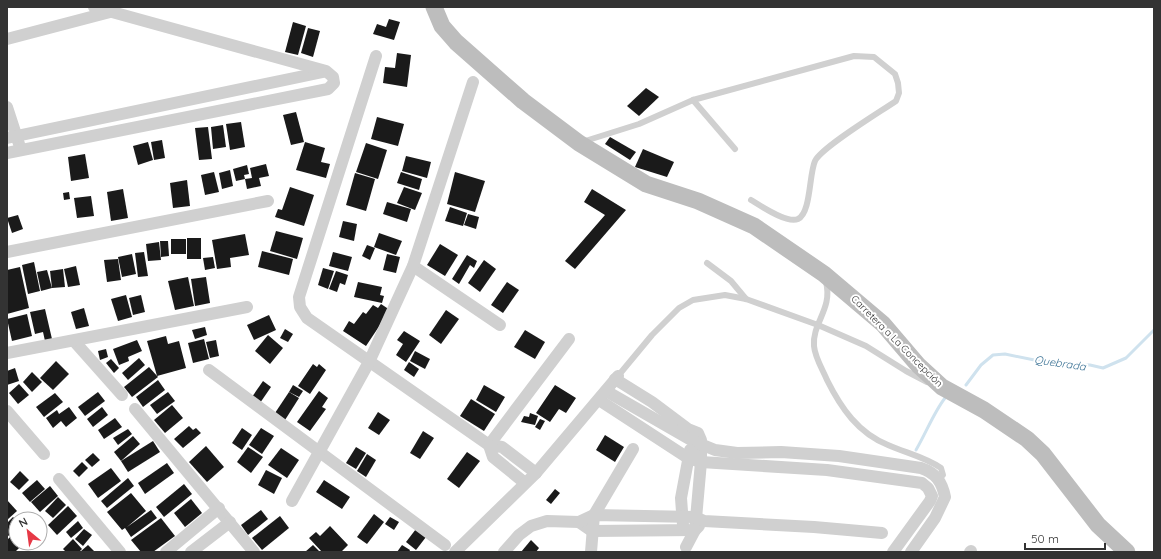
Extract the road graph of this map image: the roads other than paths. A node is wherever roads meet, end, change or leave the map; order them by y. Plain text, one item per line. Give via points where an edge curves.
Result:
1 (94, 7) edge
2 (434, 7) edge
3 (112, 12) junction
4 (7, 39) edge
5 (376, 56) dead end
6 (326, 71) junction
7 (473, 82) dead end
8 (693, 100) junction
9 (7, 107) edge
10 (11, 137) edge
11 (579, 143) junction
12 (735, 149) dead end
13 (21, 150) junction
14 (7, 153) edge
15 (751, 200) dead end
16 (268, 201) dead end
17 (7, 252) edge
18 (707, 263) dead end
19 (413, 266) junction
20 (824, 274) junction
21 (746, 299) junction
22 (247, 308) dead end
23 (500, 325) dead end
24 (818, 325) junction
25 (569, 339) dead end
26 (74, 341) junction
27 (7, 353) edge
28 (369, 362) junction
29 (209, 370) dead end
30 (616, 377) junction
31 (942, 387) junction
32 (122, 395) dead end
33 (602, 395) junction
34 (652, 402) junction
35 (135, 409) dead end
36 (7, 411) edge
37 (646, 413) junction
38 (637, 424) junction
39 (697, 440) junction
40 (489, 445) junction
41 (633, 449) dead end
42 (320, 451) junction
43 (44, 454) dead end
44 (688, 458) junction
45 (701, 462) junction
46 (536, 473) junction
47 (59, 479) dead end
48 (939, 479) junction
49 (525, 483) junction
50 (292, 501) dead end
51 (219, 508) junction
52 (594, 515) junction
53 (682, 517) junction
54 (699, 519) junction
55 (230, 522) junction
56 (579, 522) junction
57 (689, 530) junction
58 (592, 532) junction
59 (882, 533) dead end
60 (450, 549) edge
61 (686, 549) edge
62 (120, 552) edge
63 (166, 552) edge
64 (191, 552) edge
65 (254, 552) edge
66 (504, 552) edge
67 (591, 552) edge
68 (893, 552) edge
69 (911, 552) edge
70 (1128, 552) edge

1 - 3 street
2 - 11 main road, Carretera a La Concepción via 442,26 456,42 524,101
3 - 4 street
3 - 6 street
5 - 28 street via 299,298 300,307 307,318
6 - 10 street
6 - 13 street via 333,77 334,83 328,89
7 - 19 street
8 - 11 lane via 639,124
8 - 12 lane
8 - 15 lane via 854,56 874,57 895,74 899,93 896,101 820,154 814,163 803,215 798,219 786,220
9 - 10 street
10 - 13 street
11 - 20 main road, Carretera a La Concepción via 646,184 698,201 754,226
13 - 14 street
16 - 17 street
18 - 21 lane via 731,281
19 - 23 street
19 - 28 street
20 - 24 lane via 828,288 827,300
20 - 31 main road, Carretera a La Concepción via 883,324 918,365
21 - 24 lane
21 - 30 lane via 725,295 708,297 693,300 679,308
22 - 26 street
24 - 31 lane via 866,346 906,371
24 - 48 lane via 814,352 836,398 847,414 862,430 887,445 930,460 941,468 943,475
25 - 40 street
26 - 27 street
26 - 32 street
28 - 40 street
28 - 42 street
29 - 42 street
30 - 33 street
30 - 34 street
31 - 70 main road, Carretera a La Concepción via 984,410 1027,439 1043,454 1098,525
33 - 37 street
33 - 38 street
33 - 46 street
34 - 37 street
34 - 39 street via 688,429
35 - 51 street
36 - 43 street
37 - 38 street
37 - 39 street
38 - 44 street
39 - 44 street
39 - 45 street
39 - 48 street via 715,450 737,453 781,452 839,456 921,468 931,471
40 - 46 street via 502,447
40 - 49 street via 493,457
41 - 52 street
42 - 50 street
42 - 60 street
44 - 45 street
44 - 53 street via 681,498
45 - 54 street
45 - 68 street via 828,470 922,483 932,496 930,501
46 - 49 street
47 - 62 street
48 - 69 street via 945,497 943,504
49 - 60 street
51 - 55 street
51 - 63 street
52 - 53 street
52 - 56 street
52 - 58 street
53 - 54 street
53 - 57 street
54 - 57 street
54 - 59 street
55 - 64 street
55 - 65 street
56 - 58 street
56 - 66 street via 547,521 531,526
57 - 58 street
57 - 61 street
58 - 67 street

